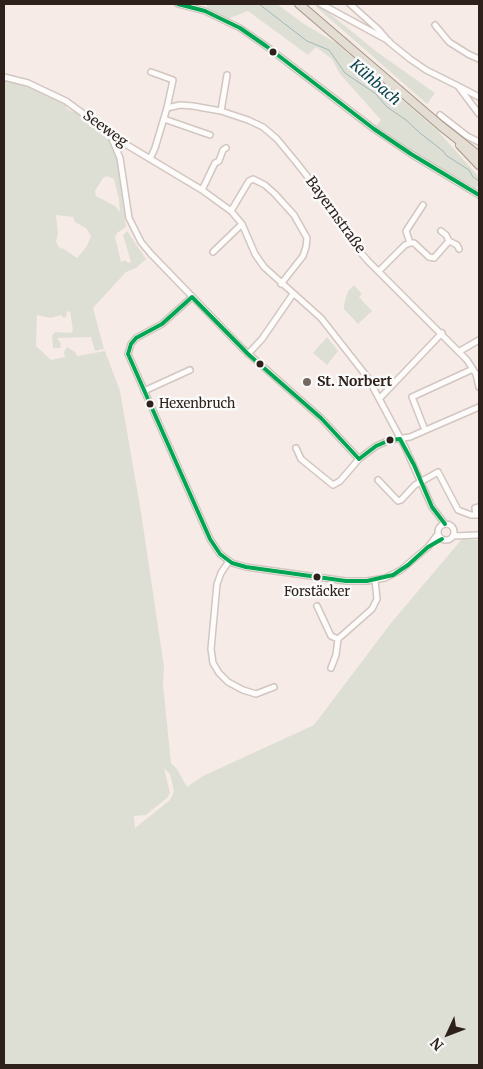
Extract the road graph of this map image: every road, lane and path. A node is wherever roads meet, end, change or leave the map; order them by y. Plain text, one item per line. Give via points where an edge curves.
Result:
1 (178, 4) edge
2 (299, 4) edge
3 (321, 4) edge
4 (350, 4) edge
5 (435, 24) dead end
6 (389, 42) junction
7 (479, 59) edge
8 (151, 72) dead end
9 (227, 75) dead end
10 (4, 77) edge
11 (458, 86) junction
12 (479, 97) edge
13 (167, 108) junction
14 (221, 111) junction
15 (479, 114) edge
16 (440, 115) dead end
17 (164, 119) junction
18 (108, 131) junction
19 (210, 134) dead end
20 (479, 142) edge
21 (226, 148) dead end
22 (150, 159) junction
23 (478, 161) edge
24 (202, 190) junction
25 (479, 195) edge
26 (423, 205) dead end
27 (231, 211) junction
28 (242, 224) junction
29 (441, 231) dead end
30 (449, 241) junction
31 (410, 243) junction
32 (459, 249) dead end
33 (214, 252) dead end
34 (379, 271) junction
35 (281, 284) junction
36 (293, 294) junction
37 (192, 297) junction
38 (442, 333) junction
39 (479, 340) edge
40 (460, 351) junction
41 (248, 354) junction
42 (473, 369) junction
43 (190, 370) dead end
44 (479, 387) edge
45 (144, 392) junction
46 (380, 398) junction
47 (479, 407) edge
48 (425, 430) junction
49 (400, 439) junction
50 (296, 448) dead end
51 (359, 459) junction
52 (378, 480) dead end
53 (422, 481) junction
54 (479, 506) edge
55 (478, 514) edge
56 (442, 525) junction
57 (454, 529) junction
58 (438, 534) junction
59 (467, 535) junction
60 (479, 535) edge
61 (453, 536) junction
62 (442, 539) junction
63 (428, 547) junction
64 (229, 561) junction
65 (375, 580) junction
66 (317, 606) dead end
67 (338, 639) junction
68 (331, 668) dead end
69 (274, 686) dead end

1 - 25 street via 205,11 240,28 374,129
2 - 23 main road via 442,126
3 - 6 street
4 - 6 street
5 - 7 street via 448,42
6 - 11 street via 425,69
8 - 13 street via 173,80
9 - 14 street
10 - 18 street, Seeweg via 56,95
11 - 12 street
11 - 15 street
13 - 14 street, Bayernstraße via 180,105
13 - 17 street
14 - 34 street, Bayernstraße via 256,123 277,139 325,199 355,246
16 - 20 street
17 - 19 street
17 - 22 street
18 - 22 street, Seeweg
18 - 37 street via 120,158 129,218 135,231 151,254
21 - 24 street
22 - 24 street, Seeweg
24 - 27 street, Seeweg
26 - 31 street via 406,231
27 - 28 street, Seeweg
27 - 35 street via 252,179 275,194 294,216 307,238 306,247
28 - 33 street
28 - 35 street, Seeweg via 259,260
29 - 30 street
30 - 31 street via 432,258
30 - 32 street
31 - 34 street
34 - 38 street, Bayernstraße
35 - 36 street, Seeweg
36 - 41 street
36 - 46 street, Seeweg via 325,323
37 - 41 street
37 - 45 street via 166,321 131,344 129,357
38 - 40 street, Bayernstraße
38 - 46 street
39 - 40 street
40 - 42 street, Bayernstraße
41 - 51 street via 321,418
42 - 44 street, Bayernstraße
42 - 48 street via 414,396 412,399
43 - 45 street
45 - 64 street via 210,539
46 - 49 street, Seeweg
47 - 48 street
48 - 49 street
49 - 51 street via 376,446
49 - 53 street, Seeweg
50 - 51 street via 301,458 333,485
52 - 53 street via 398,501
53 - 55 street via 438,472 458,510
53 - 56 street, Seeweg
54 - 55 street via 475,508
56 - 57 street via 450,525
56 - 58 street
57 - 59 street
57 - 61 street
58 - 62 street
58 - 63 street
59 - 60 street
59 - 61 street
61 - 62 street via 449,540
62 - 63 street
63 - 65 street via 393,575
64 - 65 street via 246,567 346,581
64 - 69 street via 217,584 211,649 214,663 228,682 243,690 256,694
65 - 67 street via 377,599 372,609
66 - 67 street via 331,636
67 - 68 street

